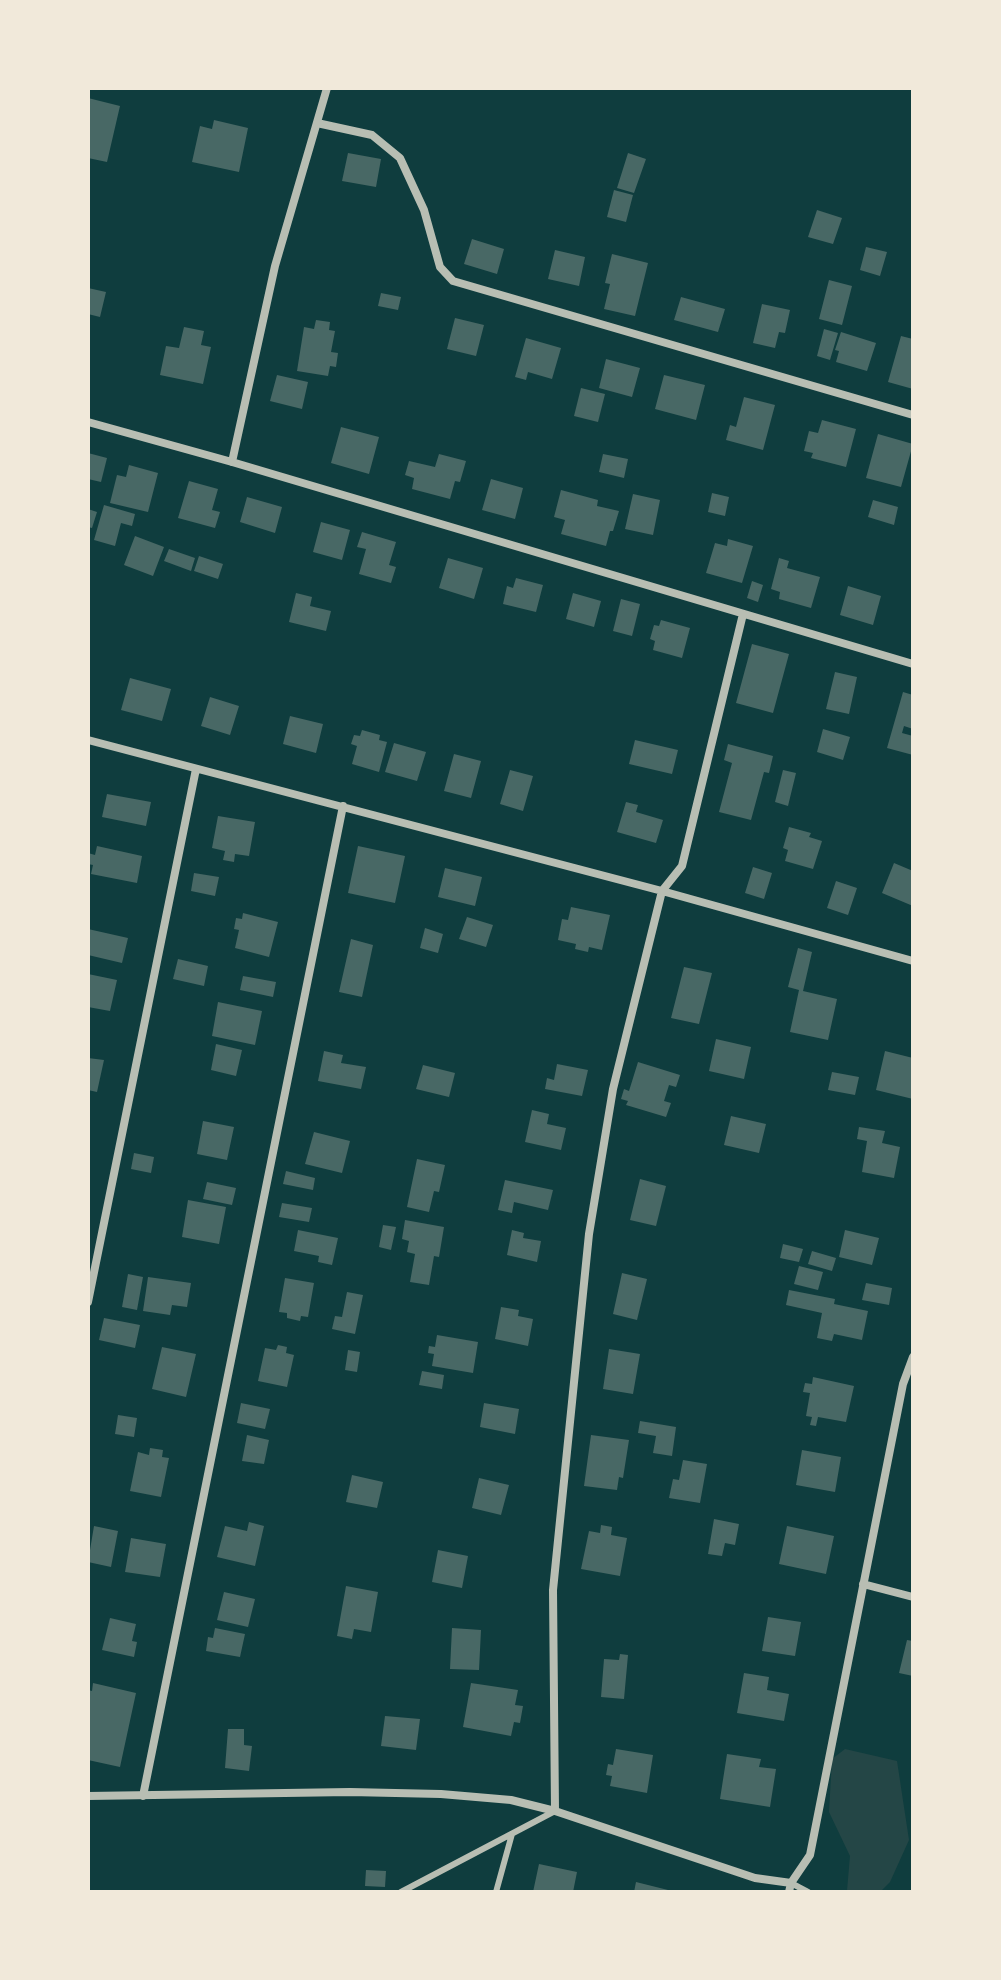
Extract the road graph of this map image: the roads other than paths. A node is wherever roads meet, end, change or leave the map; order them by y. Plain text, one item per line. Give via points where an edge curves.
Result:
1 (327, 88) edge
2 (317, 123) junction
3 (913, 415) edge
4 (88, 422) edge
5 (232, 462) junction
6 (743, 614) junction
7 (913, 664) edge
8 (88, 740) edge
9 (196, 769) junction
10 (343, 806) junction
11 (662, 891) junction
12 (913, 961) edge
13 (88, 1302) edge
14 (913, 1357) edge
15 (863, 1584) junction
16 (913, 1597) edge
17 (88, 1796) edge
18 (143, 1796) junction
19 (555, 1811) junction
20 (512, 1834) junction
21 (790, 1887) edge
22 (401, 1892) edge
23 (496, 1892) edge
24 (808, 1892) edge

1 - 2 street
2 - 3 street via 372,135 400,158 424,210 440,267 453,281
2 - 5 street via 275,266
4 - 5 street
5 - 6 street
6 - 7 street
6 - 11 street via 682,866
8 - 9 street
9 - 10 street
9 - 13 street
10 - 11 street
10 - 18 street
11 - 12 street
11 - 19 street via 613,1089 589,1234 553,1590
14 - 15 street
15 - 16 street
15 - 21 street via 810,1855
17 - 18 street
18 - 19 street via 441,1794 511,1800
19 - 20 lane
19 - 21 street
20 - 22 lane
20 - 23 lane
21 - 24 lane

